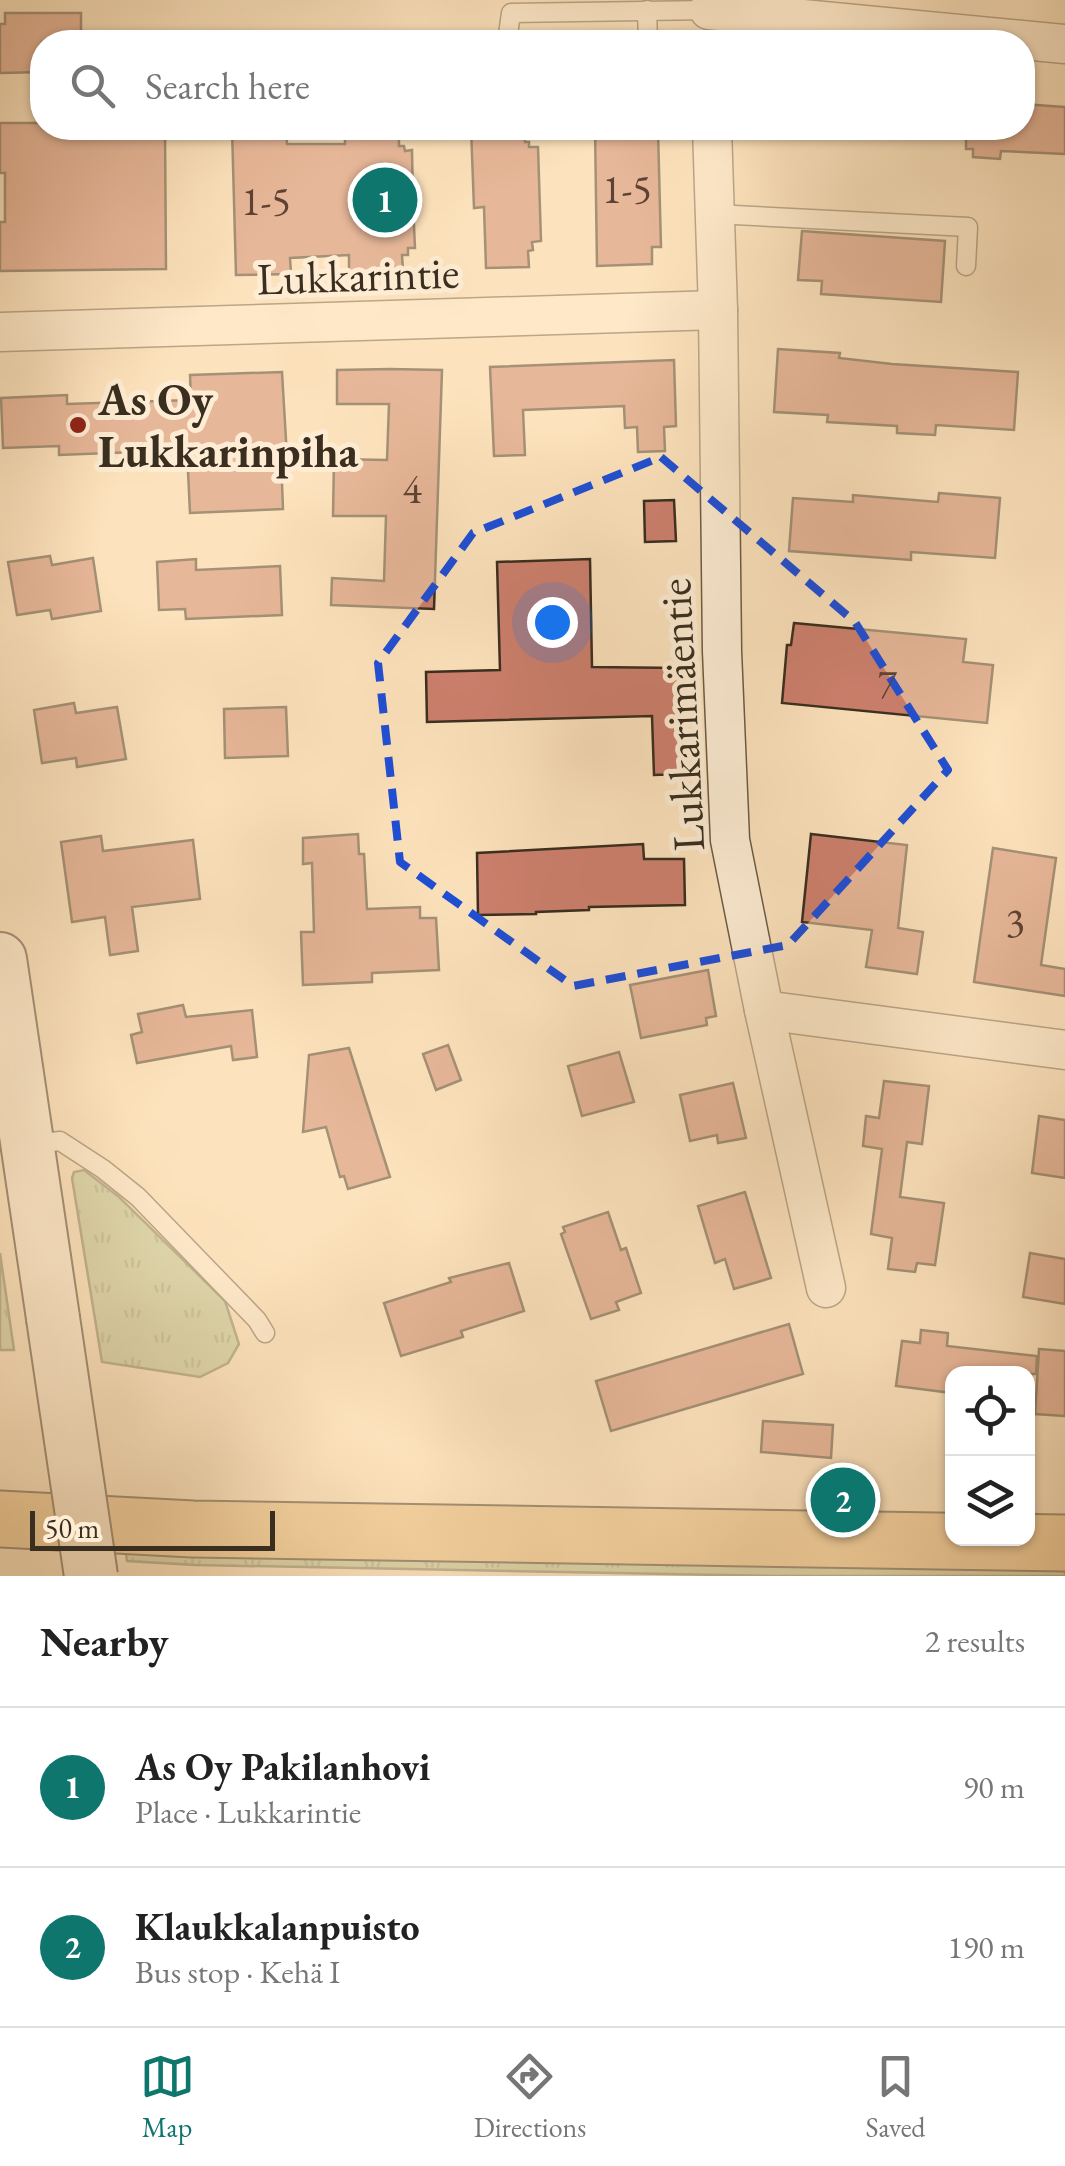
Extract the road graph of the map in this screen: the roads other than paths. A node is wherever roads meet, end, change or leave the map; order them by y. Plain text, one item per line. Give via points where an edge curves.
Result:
1 (647, 10) junction
2 (709, 18) edge
3 (508, 30) edge
4 (648, 30) edge
5 (873, 30) edge
6 (1035, 42) edge
7 (1065, 44) edge
8 (712, 140) edge
9 (715, 214) junction
10 (966, 266) dead end
11 (718, 310) junction
12 (0, 332) edge
13 (0, 960) edge
14 (764, 1010) junction
15 (1065, 1050) edge
16 (29, 1144) junction
17 (826, 1288) dead end
18 (265, 1334) dead end
19 (0, 1519) edge
20 (1065, 1544) edge
21 (91, 1576) edge

1 - 2 lane
1 - 3 lane via 510,13
1 - 4 lane
2 - 5 street
6 - 7 street
8 - 9 street, Lukkarimäentie
9 - 10 lane via 968,227
9 - 11 street, Lukkarimäentie
11 - 12 street, Lukkarintie
11 - 14 street, Lukkarimäentie via 730,840
13 - 16 main road
14 - 15 street
14 - 17 street, Lukkarimäentie
16 - 18 lane via 60,1141 103,1169 182,1242
16 - 21 main road, bridge
19 - 20 highway via 194,1529

